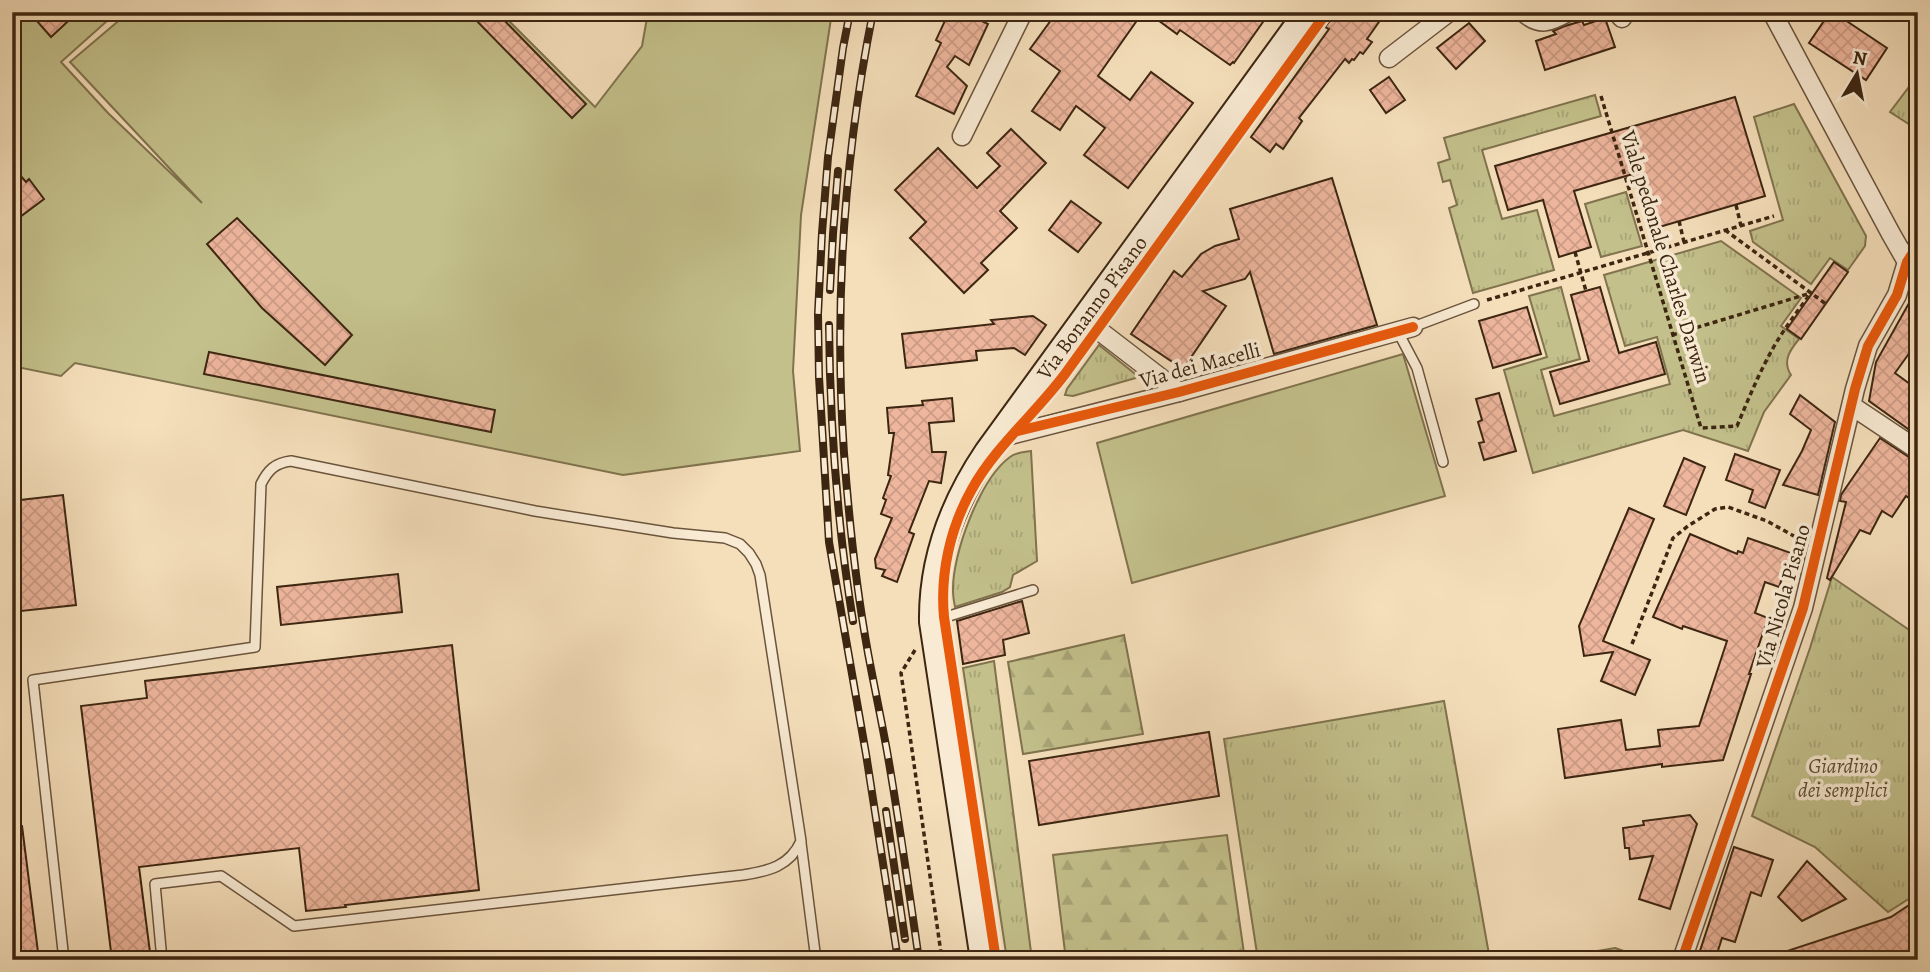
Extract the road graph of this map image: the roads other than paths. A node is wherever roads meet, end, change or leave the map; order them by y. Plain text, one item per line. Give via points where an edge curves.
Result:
1 (1023, 12) edge
2 (1307, 12) edge
3 (1449, 12) edge
4 (1523, 12) edge
5 (1568, 12) edge
6 (1772, 12) edge
7 (1389, 58) dead end
8 (962, 136) dead end
9 (1918, 245) edge
10 (1912, 266) edge
11 (1474, 304) road end
12 (1084, 319) junction
13 (1405, 329) junction
14 (1179, 392) junction
15 (1852, 406) junction
16 (998, 438) junction
17 (1918, 450) edge
18 (1443, 462) dead end
19 (1033, 590) dead end
20 (926, 631) junction
21 (801, 841) junction
22 (64, 960) edge
23 (162, 960) edge
24 (816, 960) edge
25 (983, 960) edge
26 (1682, 960) edge

1 - 8 street
2 - 12 main road, Via Bonanno Pisano
3 - 7 street
4 - 5 street via 1533,20 1547,22
6 - 10 street
9 - 10 street, Via Nicola Pisano
10 - 15 street, Via Nicola Pisano via 1868,345
11 - 13 lane, Via dei Macelli
12 - 14 street, Via dei Macelli
12 - 16 main road, Via Bonanno Pisano
13 - 14 street, Via dei Macelli
13 - 18 lane
14 - 16 street, Via dei Macelli
15 - 17 street
15 - 26 street, Via Nicola Pisano via 1803,608
16 - 20 main road, Via Bonanno Pisano via 961,493 947,527
19 - 20 lane
20 - 25 main road, Via Bonanno Pisano
21 - 22 lane via 760,575 740,544 725,538 535,511 291,461 272,467 261,484 255,647 33,680
21 - 23 lane via 791,858 778,866 743,875 294,926 221,876 155,884
21 - 24 lane

